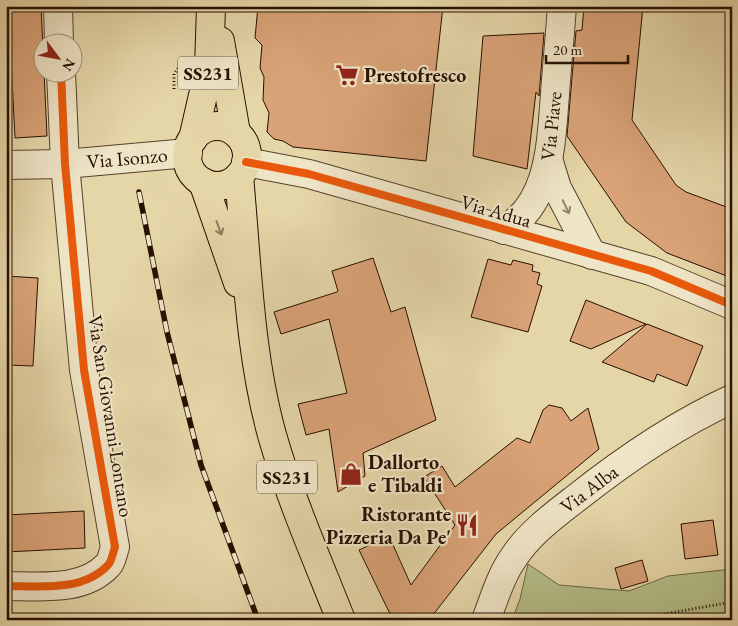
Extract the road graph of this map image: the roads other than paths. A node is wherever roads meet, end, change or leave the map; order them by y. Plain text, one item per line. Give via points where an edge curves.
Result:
1 (58, 6) edge
2 (213, 6) edge
3 (562, 6) edge
4 (59, 32) edge
5 (61, 82) edge
6 (236, 133) junction
7 (190, 146) junction
8 (549, 162) junction
9 (65, 164) junction
10 (6, 165) edge
11 (243, 169) junction
12 (203, 182) junction
13 (504, 230) junction
14 (592, 255) junction
15 (732, 305) edge
16 (252, 328) junction
17 (732, 398) edge
18 (6, 586) edge
19 (341, 620) edge
20 (486, 620) edge

1 - 4 street
2 - 6 main road, SS231
2 - 7 main road, SS231 via 209,69
3 - 8 street, Via Piave
5 - 9 street, Via San Giovanni Lontano
6 - 7 main road via 228,128 208,127
6 - 11 main road, SS231 via 246,149
7 - 9 street, Via Isonzo
7 - 12 main road, SS231 via 190,168
8 - 13 street, Via Piave via 539,190 525,213
8 -> 14 street via 557,188
9 - 10 street, Via Isonzo
9 - 18 street, Via San Giovanni Lontano via 84,370 115,547 110,565 73,585
11 - 12 main road via 222,186
11 - 13 street, Via Adua via 309,174
11 - 16 main road, SS231
12 -> 16 main road, SS231
13 - 14 street, Via Adua
14 - 15 street, Via Adua via 651,271
16 - 19 main road, SS231 via 272,434
17 - 20 street, Via Alba via 675,428 606,474 555,514 514,557

